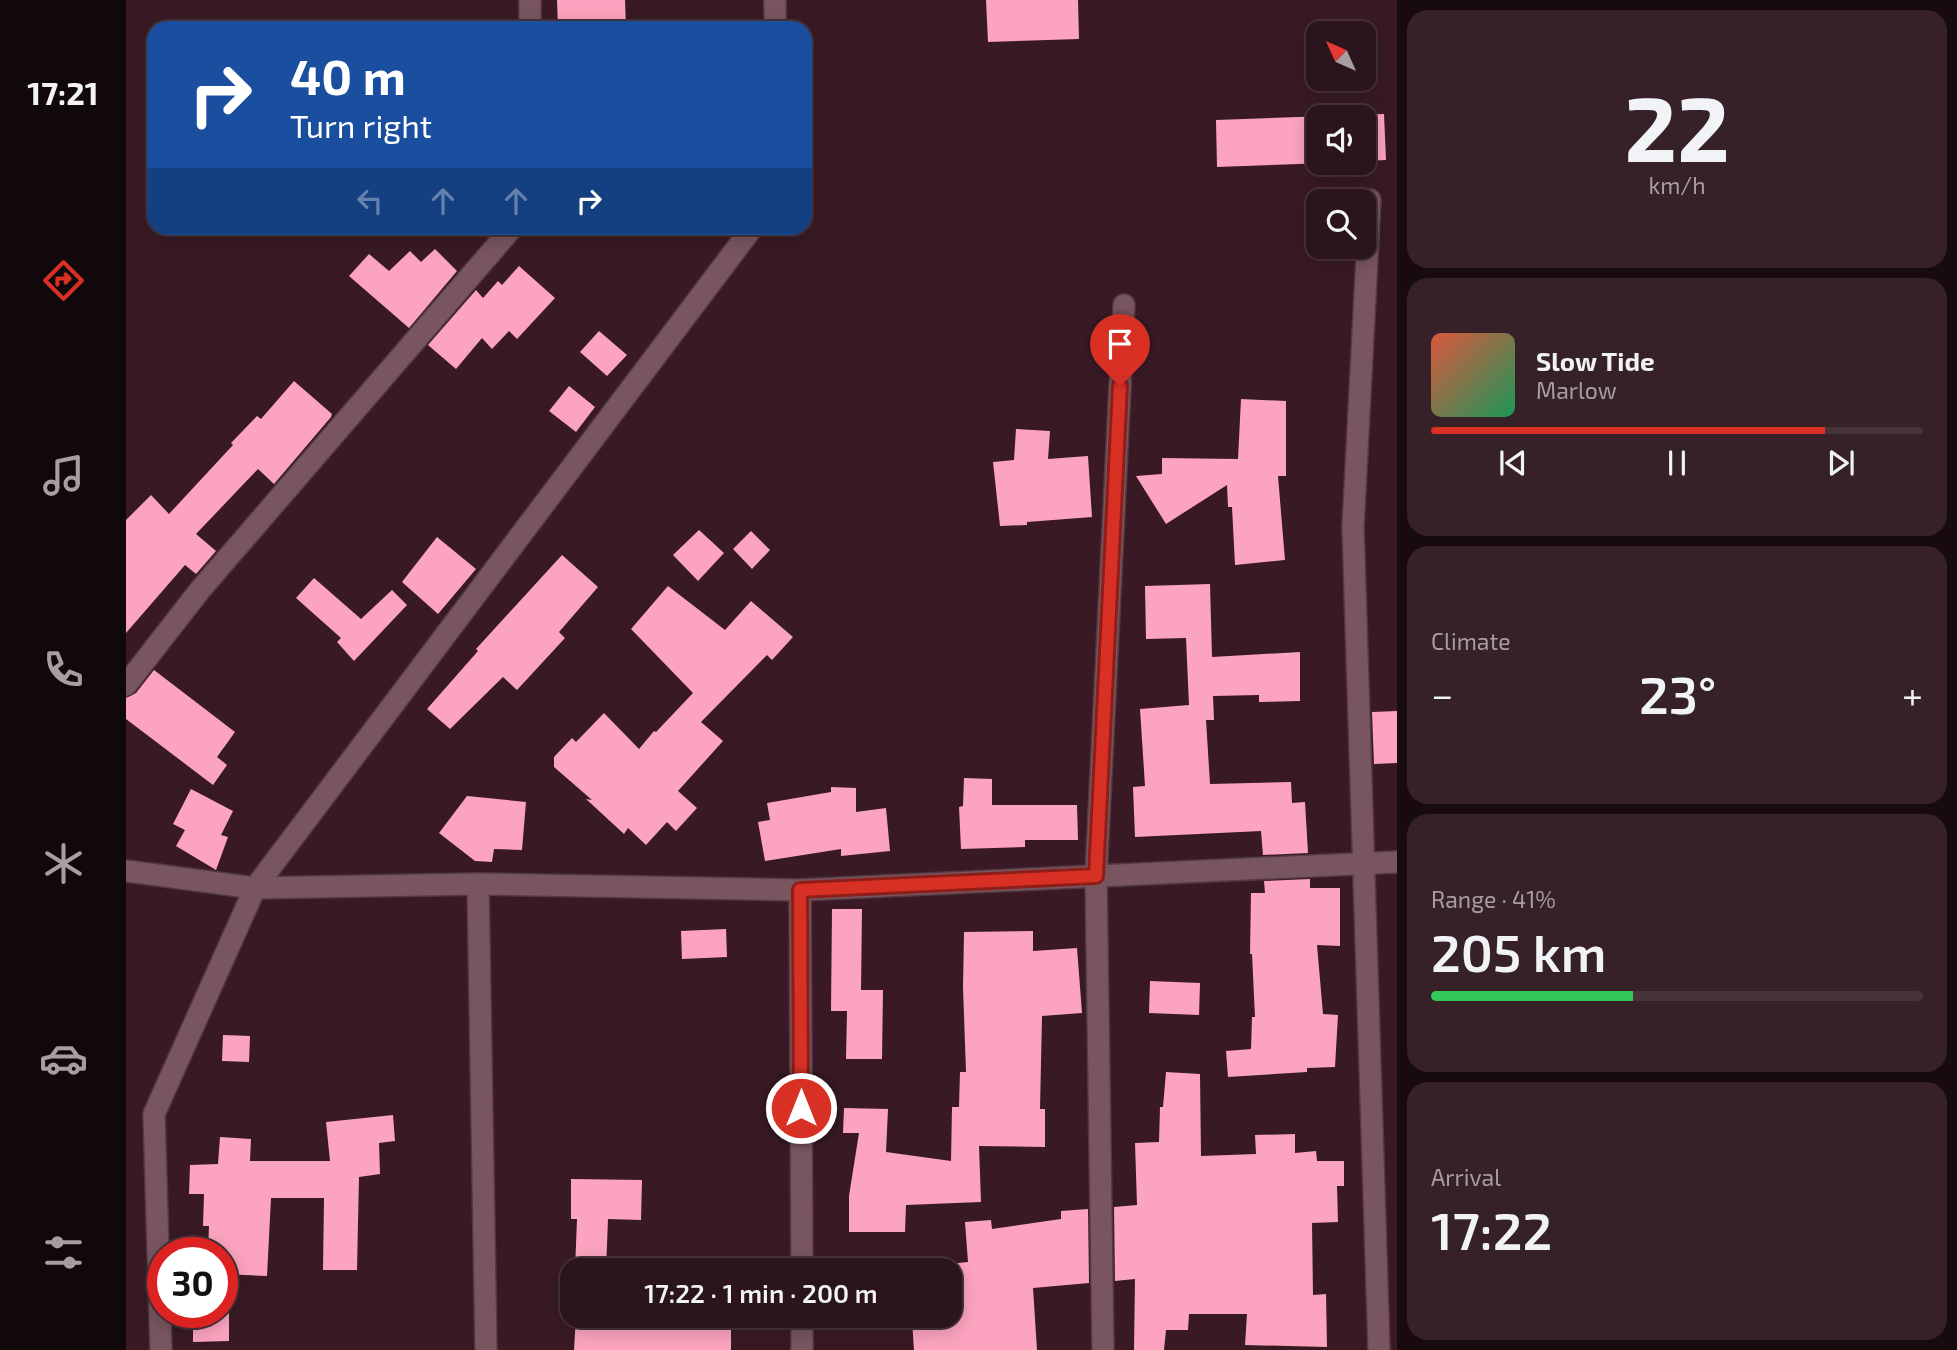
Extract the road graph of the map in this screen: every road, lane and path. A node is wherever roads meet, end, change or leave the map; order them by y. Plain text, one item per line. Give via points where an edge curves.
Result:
1 (530, 0) edge
2 (775, 0) edge
3 (530, 21) edge
4 (775, 21) edge
5 (506, 235) edge
6 (746, 235) edge
7 (1367, 259) edge
8 (1124, 304) dead end
9 (126, 685) edge
10 (1364, 862) junction
11 (1397, 862) edge
12 (126, 871) edge
13 (1096, 876) junction
14 (478, 884) junction
15 (255, 888) junction
16 (800, 890) junction
17 (802, 1258) edge
18 (802, 1328) edge
19 (161, 1350) edge
20 (486, 1350) edge
21 (802, 1350) edge
22 (1103, 1350) edge
23 (1379, 1350) edge

1 - 3 street
2 - 4 street
5 - 9 street via 200,590
6 - 15 street
7 - 10 street via 1353,527
8 - 13 street
10 - 11 street
10 - 13 street
10 - 23 street
12 - 15 street
13 - 16 street
13 - 22 street
14 - 15 street
14 - 16 street
14 - 20 street
15 - 19 street via 154,1114
16 - 17 street
18 - 21 street

